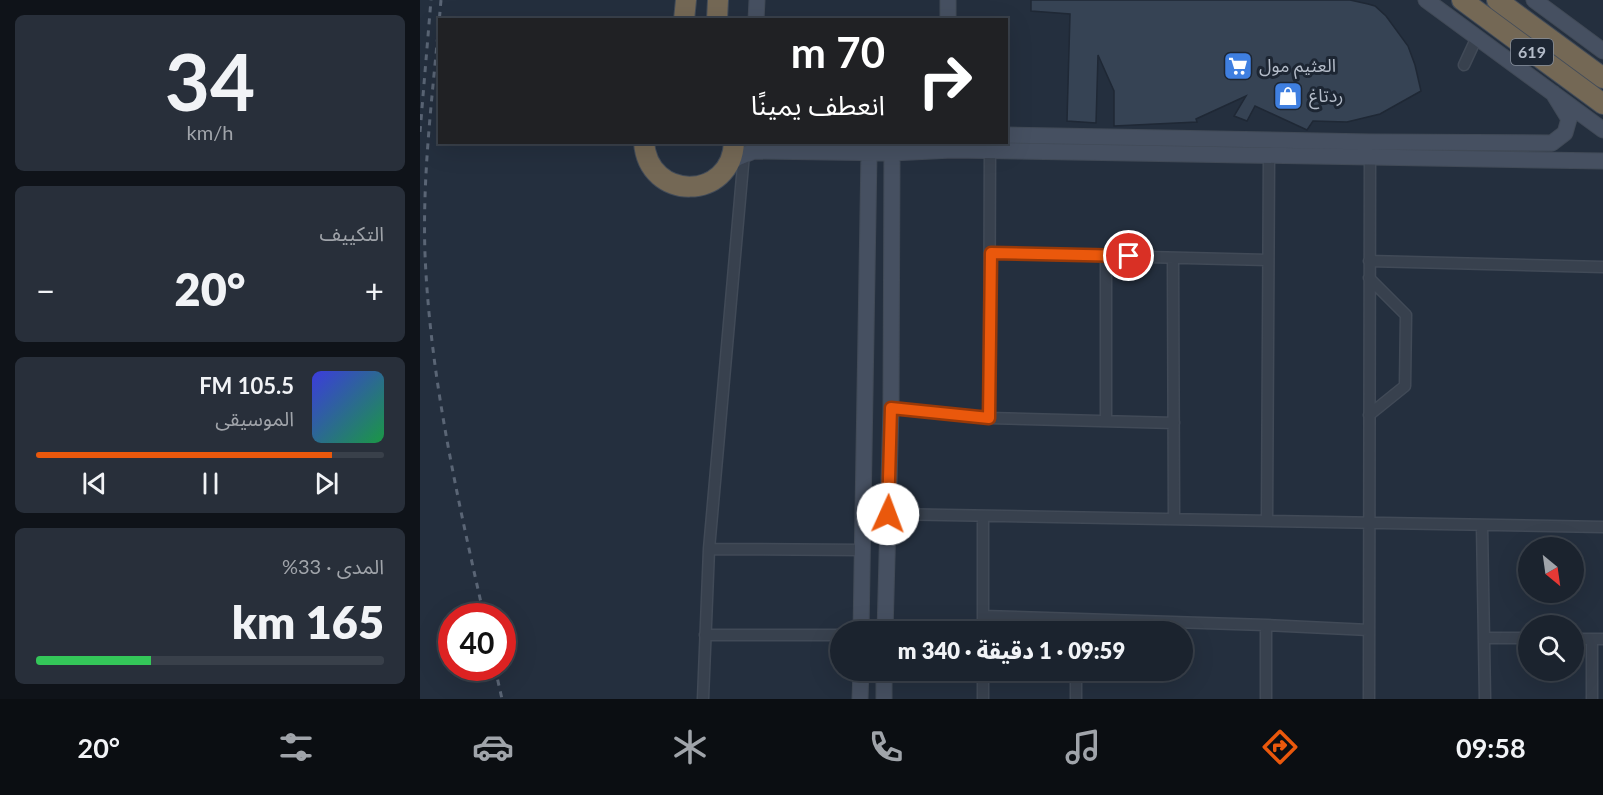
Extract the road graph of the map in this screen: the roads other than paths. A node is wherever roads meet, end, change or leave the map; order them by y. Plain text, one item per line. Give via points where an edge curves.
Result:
1 (686, 0) edge
2 (718, 0) edge
3 (757, 0) edge
4 (948, 0) edge
5 (1426, 0) edge
6 (1462, 0) edge
7 (1497, 0) edge
8 (1534, 0) edge
9 (684, 18) edge
10 (717, 18) edge
11 (756, 18) edge
12 (948, 18) edge
13 (1477, 37) junction
14 (1603, 51) edge
15 (1464, 65) dead end
16 (1603, 78) edge
17 (1554, 93) junction
18 (1603, 104) edge
19 (1603, 129) edge
20 (1008, 135) edge
21 (644, 144) edge
22 (990, 147) edge
23 (1370, 150) junction
24 (869, 153) junction
25 (892, 153) junction
26 (736, 154) edge
27 (1269, 156) junction
28 (1603, 161) edge
29 (991, 253) junction
30 (1107, 256) junction
31 (1173, 258) junction
32 (1268, 260) junction
33 (1370, 261) junction
34 (1603, 267) edge
35 (1370, 278) junction
36 (891, 408) junction
37 (1370, 415) junction
38 (989, 418) junction
39 (1106, 421) junction
40 (1174, 423) junction
41 (888, 514) junction
42 (983, 516) junction
43 (863, 518) junction
44 (1174, 519) junction
45 (1267, 521) junction
46 (1369, 523) junction
47 (1482, 525) junction
48 (1603, 527) edge
49 (710, 549) junction
50 (862, 550) junction
51 (983, 616) junction
52 (1076, 619) joint
53 (861, 621) edge
54 (885, 621) edge
55 (983, 621) edge
56 (1266, 625) junction
57 (1369, 630) junction
58 (830, 634) edge
59 (705, 635) junction
60 (1485, 638) junction
61 (1518, 638) edge
62 (1598, 639) edge
63 (861, 681) edge
64 (884, 681) edge
65 (983, 681) edge
66 (1076, 681) edge
67 (703, 699) edge
68 (860, 699) edge
69 (884, 699) edge
70 (983, 699) edge
71 (1076, 699) edge
72 (1266, 699) edge
73 (1369, 699) edge
74 (1485, 699) edge
75 (1592, 699) edge

1 - 9 highway
2 - 10 highway
3 - 11 street
4 - 12 street
5 - 13 street
6 - 18 highway, 619
7 - 16 highway, 619
8 - 14 street
13 - 15 street
13 - 17 street
17 - 19 street
17 - 23 street via 1569,119 1565,132 1552,143
20 - 23 street
21 - 26 highway via 653,169 666,181 692,187 709,183
22 - 25 street
22 - 27 street
22 - 29 street
23 - 27 street
23 - 28 street
23 - 33 street
24 - 25 street
24 - 26 street
24 - 43 street
25 - 36 street
26 - 49 street
27 - 32 street
29 - 30 street
29 - 38 street
30 - 31 street
30 - 39 street
31 - 32 street
31 - 40 street
32 - 45 street
33 - 34 street
33 - 35 street
35 - 37 street
35 - 37 street via 1406,315 1405,386
36 - 38 street
36 - 41 street
37 - 46 street
38 - 39 street
39 - 40 street
40 - 44 street
41 - 42 street
41 - 43 street
41 - 54 street
42 - 44 street
42 - 51 street
43 - 50 street
44 - 45 street
45 - 46 street
46 - 47 street
46 - 57 street
47 - 48 street
47 - 60 street
49 - 50 street
49 - 59 street
50 - 53 street
51 - 52 street
51 - 55 street
52 - 56 street
56 - 57 street
56 - 72 street
57 - 73 street
58 - 59 street
59 - 67 street
60 - 61 street
60 - 74 street
62 - 75 street
63 - 68 street
64 - 69 street
65 - 70 street
66 - 71 street

